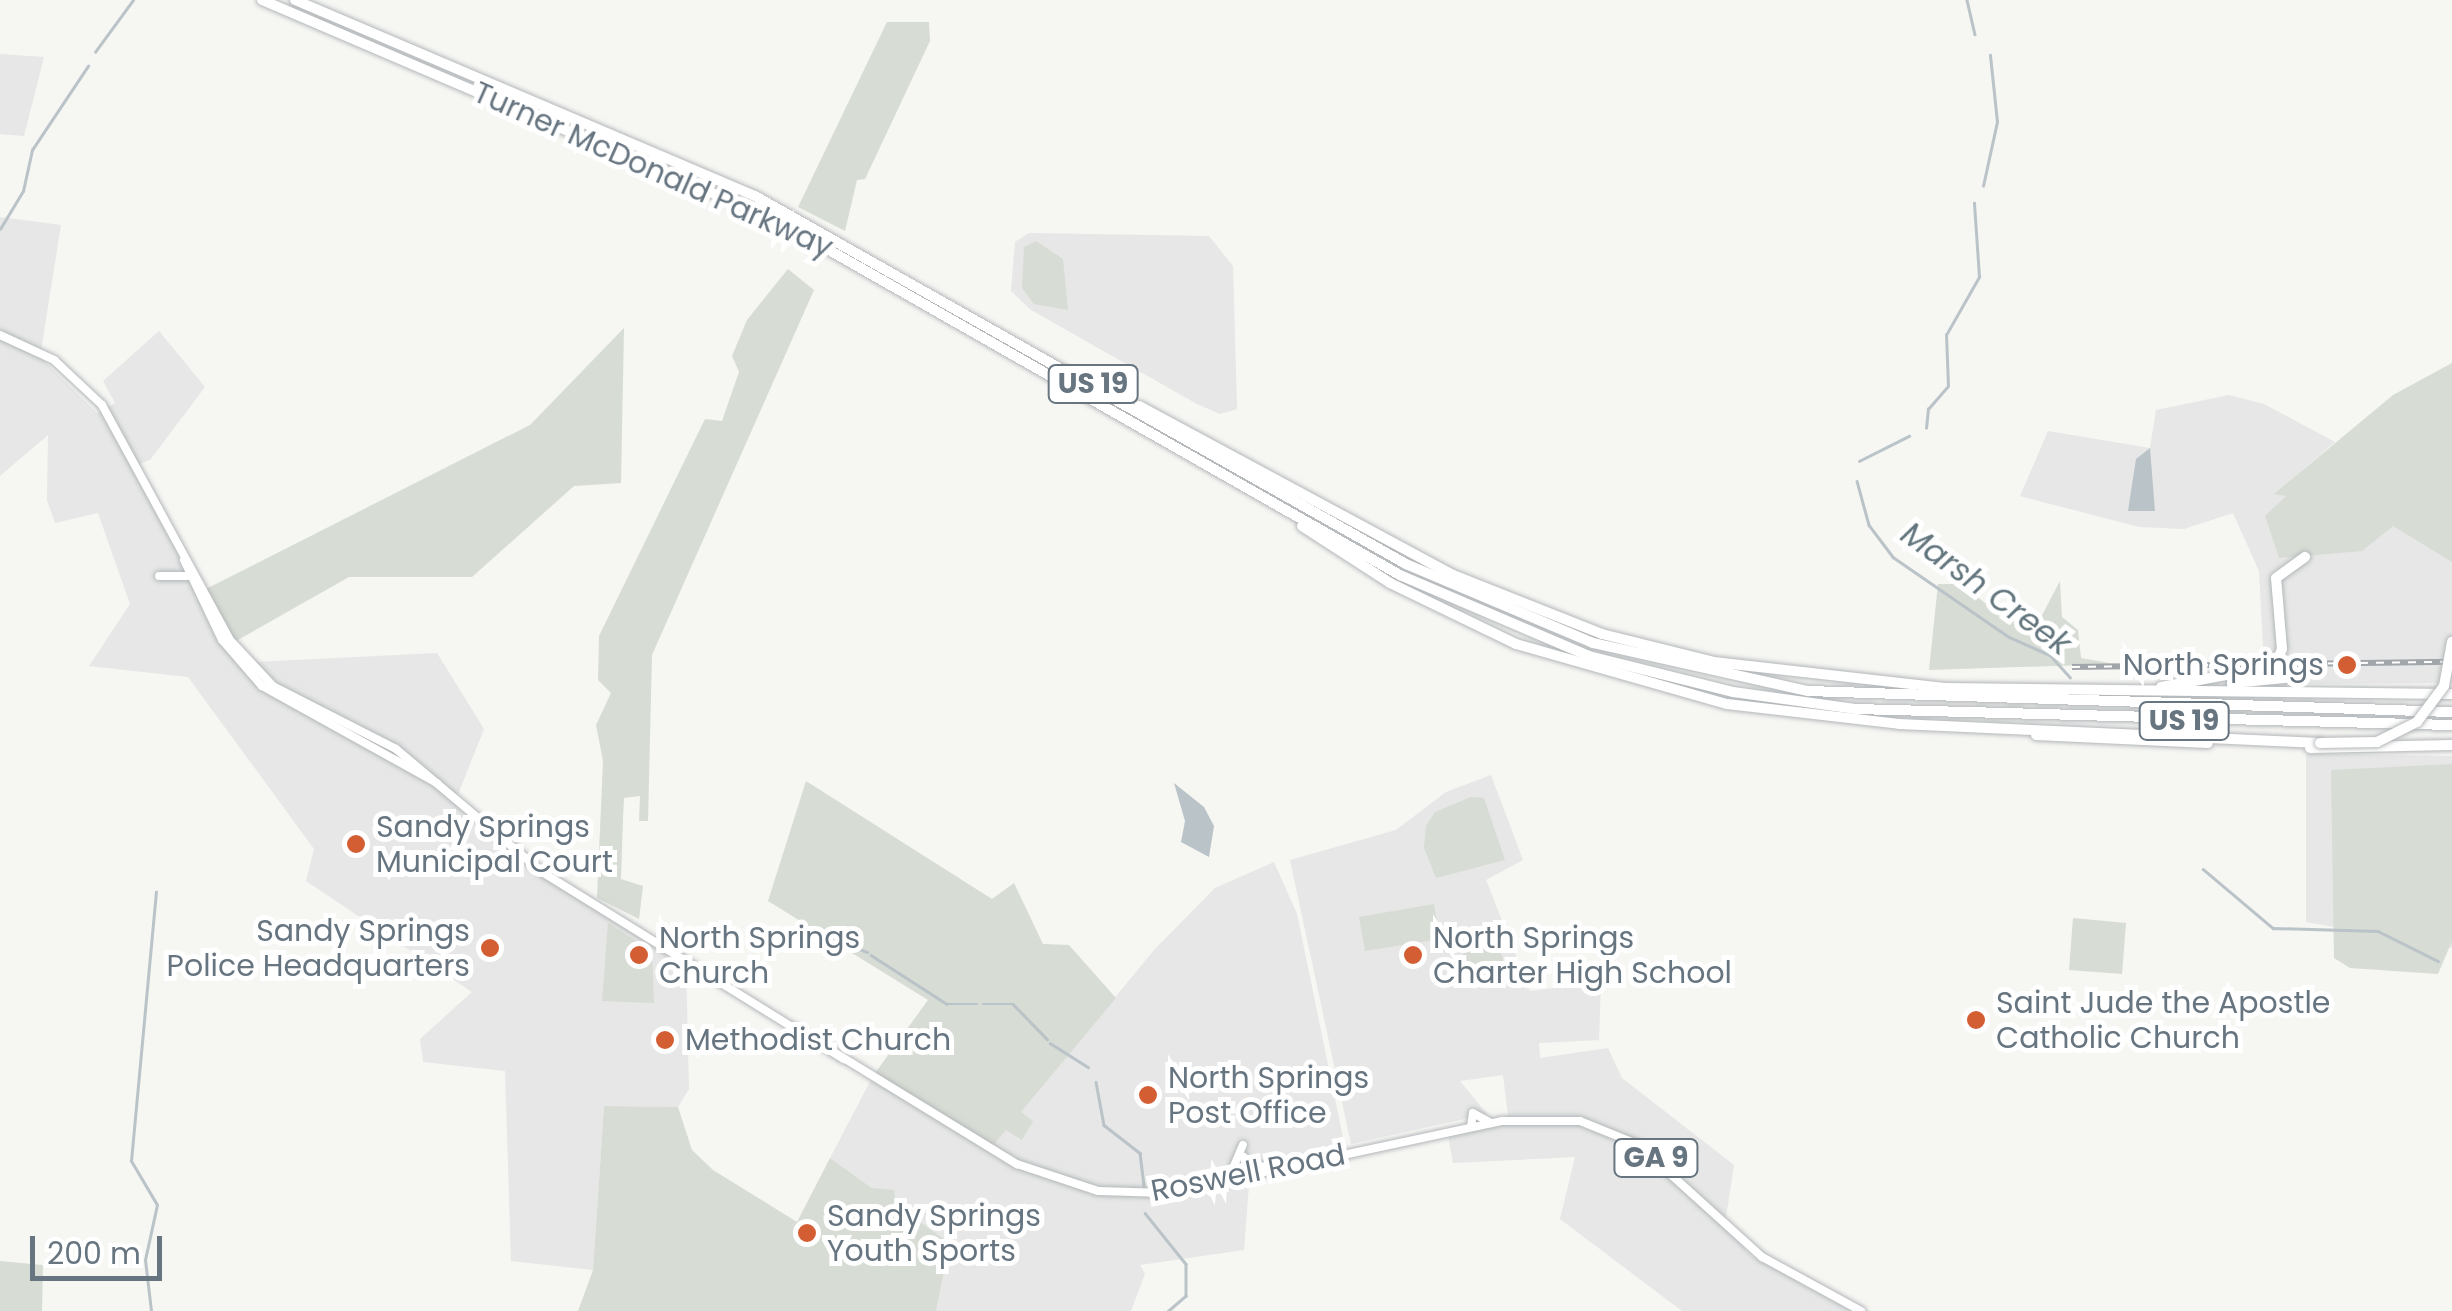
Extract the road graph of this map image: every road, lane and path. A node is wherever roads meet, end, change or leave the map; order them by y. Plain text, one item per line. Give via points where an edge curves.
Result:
1 (262, 0) edge
2 (295, 0) edge
3 (0, 335) edge
4 (1128, 404) junction
5 (1288, 512) junction
6 (2304, 557) dead end
7 (184, 560) junction
8 (159, 576) dead end
9 (187, 576) junction
10 (2452, 642) edge
11 (2285, 678) dead end
12 (2181, 685) junction
13 (1980, 689) junction
14 (2452, 694) edge
15 (2452, 712) edge
16 (2452, 725) edge
17 (1945, 726) junction
18 (2452, 744) edge
19 (437, 783) junction
20 (1244, 1145) dead end
21 (1244, 1157) dead end
22 (1284, 1168) junction
23 (1228, 1180) junction
24 (1861, 1311) edge

1 - 5 highway, Turner McDonald Parkway / US 19 via 778,221
2 - 4 highway, Turner McDonald Parkway / US 19 via 755,196
3 - 7 main road, Roswell Road via 54,360 95,396
4 - 13 highway via 1197,431 1453,575 1602,634 1760,671
4 - 15 highway, Turner McDonald Parkway / US 19 via 1476,598 1688,670 1796,689 1922,699
5 - 16 highway, Turner McDonald Parkway / US 19 via 1520,631 1734,692 1880,710
5 - 17 highway via 1390,583 1575,666 1727,704
6 - 12 highway via 2276,578 2282,649 2274,666
7 - 9 main road, Roswell Road
7 - 19 main road, Roswell Road via 230,640 267,680 396,749
8 - 9 main road
9 - 19 main road, Roswell Road via 227,648 262,686
10 - 17 highway, bridge via 2440,695 2403,732 2359,744
11 - 12 highway
12 - 13 highway
13 - 14 highway
17 - 18 highway via 2339,750
19 - 23 main road, Roswell Road via 542,872 1017,1164 1066,1184 1137,1194
20 - 23 main road
21 - 22 main road via 1253,1166
22 - 23 main road, Roswell Road
22 - 24 main road, Roswell Road / GA 9 via 1471,1127 1473,1113 1491,1123 1561,1118 1618,1134 1656,1158 1762,1257

